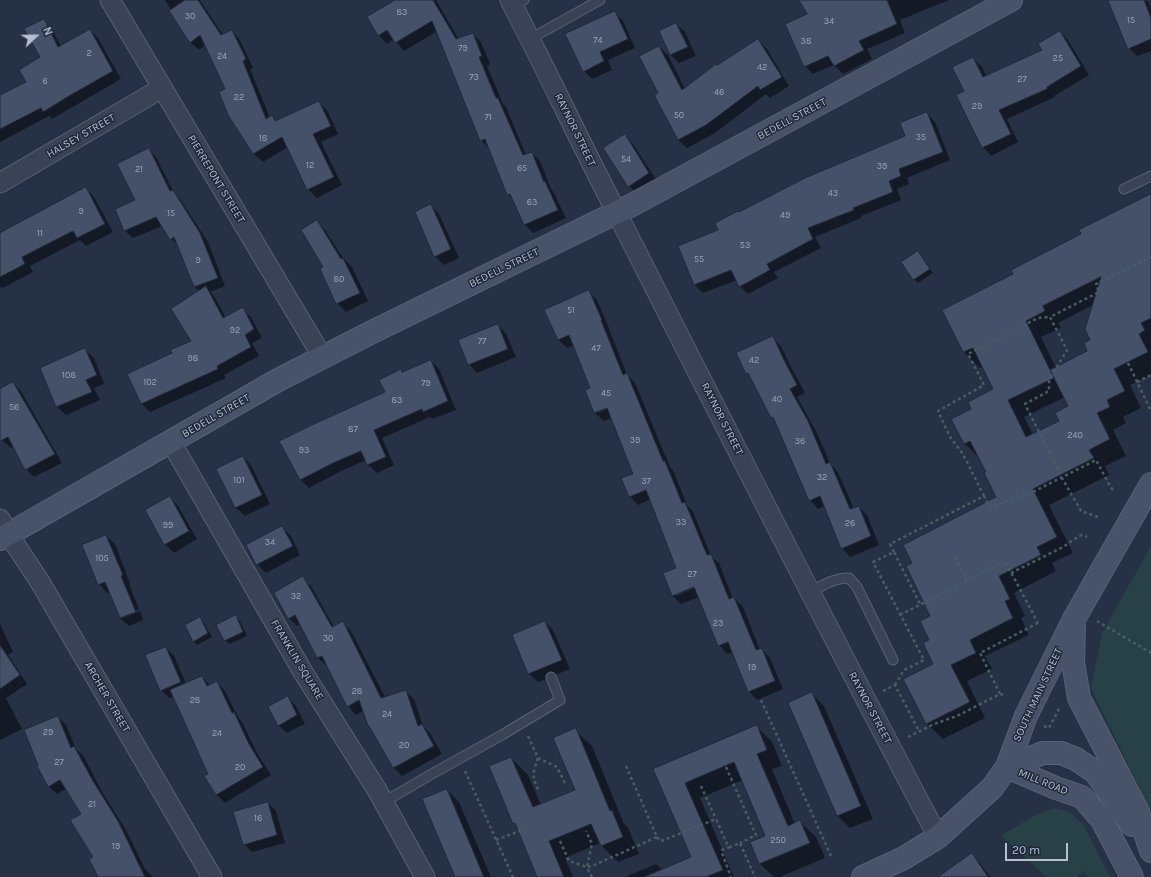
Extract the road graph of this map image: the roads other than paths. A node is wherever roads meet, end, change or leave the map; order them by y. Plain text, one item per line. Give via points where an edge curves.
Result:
1 (110, 0) edge
2 (1011, 0) edge
3 (597, 1) edge
4 (516, 2) edge
5 (530, 39) junction
6 (162, 88) junction
7 (1151, 176) edge
8 (0, 183) edge
9 (1124, 189) dead end
10 (616, 213) junction
11 (323, 358) junction
12 (171, 442) junction
13 (1151, 484) edge
14 (3, 531) edge
15 (810, 592) junction
16 (1076, 615) junction
17 (893, 660) dead end
18 (551, 678) dead end
19 (1007, 767) junction
20 (384, 802) junction
21 (938, 837) junction
22 (1151, 851) edge
23 (212, 877) edge
24 (425, 877) edge
25 (863, 877) edge
26 (1132, 877) edge

1 - 6 street, PIERREPONT STREET
2 - 10 street, BEDELL STREET
3 - 5 lane
4 - 5 street, RAYNOR STREET
5 - 10 street, RAYNOR STREET
6 - 8 street, HALSEY STREET
6 - 11 street, PIERREPONT STREET
7 - 9 lane
10 - 11 street, BEDELL STREET
10 - 15 street, RAYNOR STREET
11 - 12 street, BEDELL STREET via 280,378
12 - 14 street, BEDELL STREET
12 - 20 street, FRANKLIN SQUARE via 303,672
13 - 16 street, SOUTH MAIN STREET
14 - 23 street, ARCHER STREET via 40,582
15 - 17 lane via 834,580 849,578
15 - 21 street, RAYNOR STREET
16 - 19 street, SOUTH MAIN STREET via 1026,716
16 - 22 street, MILL ROAD via 1073,662 1079,698 1138,812
18 - 20 lane via 560,700
19 - 21 street, SOUTH MAIN STREET via 992,788
19 - 22 street, MILL ROAD via 1043,753 1061,753 1076,759 1095,772
19 - 26 street, MILL ROAD via 1082,797 1102,820
20 - 24 street, FRANKLIN SQUARE
21 - 25 street, SOUTH MAIN STREET via 904,858

